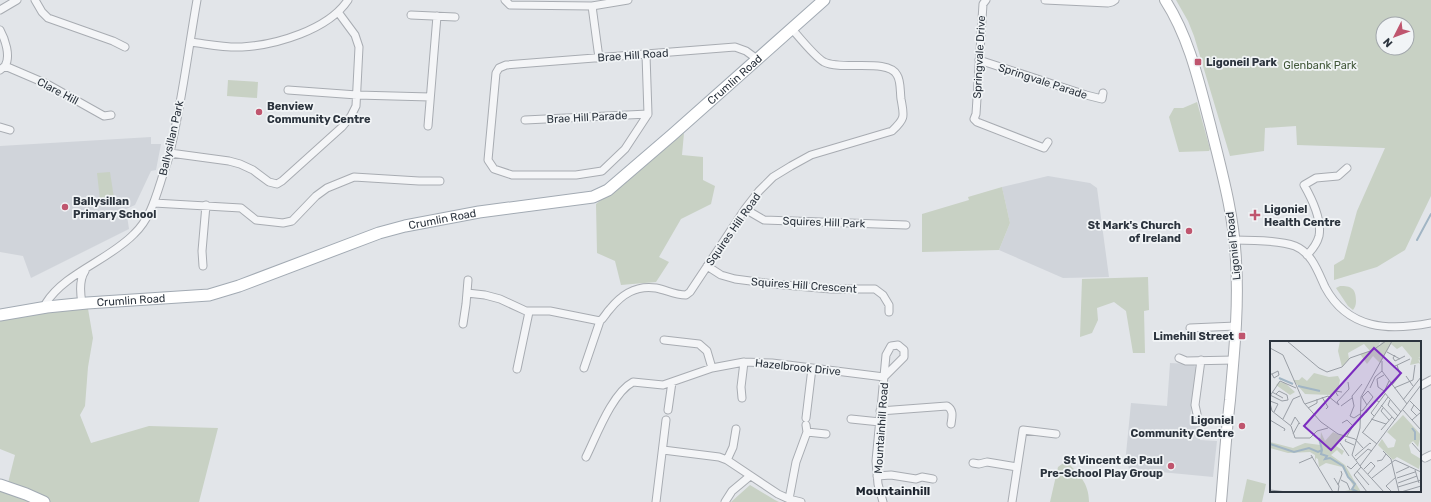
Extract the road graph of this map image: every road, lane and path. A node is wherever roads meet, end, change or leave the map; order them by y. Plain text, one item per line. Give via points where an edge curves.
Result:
1 (17, 0) edge
2 (35, 0) edge
3 (197, 0) edge
4 (348, 0) edge
5 (504, 0) edge
6 (628, 0) edge
7 (824, 0) edge
8 (1045, 0) edge
9 (1115, 0) edge
10 (1165, 0) edge
11 (984, 2) edge
12 (592, 6) junction
13 (0, 10) edge
14 (338, 12) junction
15 (411, 15) dead end
16 (437, 16) junction
17 (455, 17) dead end
18 (792, 29) junction
19 (0, 30) edge
20 (190, 42) junction
21 (125, 47) dead end
22 (646, 55) junction
23 (599, 58) junction
24 (757, 59) junction
25 (979, 60) junction
26 (3, 68) edge
27 (288, 90) dead end
28 (1104, 93) dead end
29 (357, 95) junction
30 (430, 98) junction
31 (648, 114) junction
32 (110, 115) dead end
33 (525, 120) dead end
34 (428, 126) dead end
35 (0, 127) edge
36 (10, 130) dead end
37 (1048, 142) dead end
38 (170, 153) junction
39 (1347, 168) dead end
40 (440, 180) dead end
41 (154, 203) junction
42 (206, 205) junction
43 (745, 209) junction
44 (906, 225) dead end
45 (1234, 240) junction
46 (1307, 255) junction
47 (203, 266) dead end
48 (707, 266) junction
49 (86, 269) junction
50 (468, 280) dead end
51 (467, 294) junction
52 (82, 303) junction
53 (47, 307) junction
54 (529, 312) junction
55 (889, 312) dead end
56 (0, 315) edge
57 (600, 321) junction
58 (463, 324) dead end
59 (1431, 324) edge
60 (1236, 326) junction
61 (1190, 328) dead end
62 (664, 340) dead end
63 (1179, 358) dead end
64 (1201, 360) junction
65 (1234, 360) junction
66 (744, 362) junction
67 (584, 368) dead end
68 (712, 368) junction
69 (812, 368) junction
70 (517, 369) dead end
71 (884, 377) joint
72 (1431, 380) edge
73 (672, 382) junction
74 (1421, 385) edge
75 (742, 398) dead end
76 (668, 410) dead end
77 (880, 411) junction
78 (1197, 414) dead end
79 (851, 418) dead end
80 (666, 420) dead end
81 (880, 422) junction
82 (951, 424) dead end
83 (806, 425) junction
84 (736, 429) dead end
85 (826, 434) dead end
86 (1056, 434) dead end
87 (663, 450) junction
88 (586, 457) dead end
89 (727, 460) junction
90 (974, 463) dead end
91 (1017, 467) junction
92 (750, 476) junction
93 (877, 476) junction
94 (933, 479) dead end
95 (0, 485) edge
96 (789, 499) junction
97 (44, 502) edge
98 (656, 502) edge
99 (725, 502) edge
100 (801, 502) edge
101 (882, 502) edge
102 (1012, 502) edge
103 (1221, 502) edge

1 - 13 street
2 - 21 street via 48,18
3 - 20 street, Ballysillan Park
4 - 14 street
5 - 12 street via 510,5
6 - 12 street
7 - 18 main road, Crumlin Road
8 - 9 street via 1108,3
10 - 45 street, Ligoniel Road via 1184,35 1200,87 1219,154
11 - 25 street, Springvale Drive
12 - 23 street
14 - 20 street via 306,31 266,43 241,47
14 - 29 street via 355,35 359,47
15 - 16 street
16 - 17 street
16 - 30 street
18 - 24 main road, Crumlin Road
18 - 43 street, Squires Hill Road via 824,62 843,66 879,66 893,69 898,75 902,122 892,131 811,155 790,166 773,177
19 - 26 street via 7,58
20 - 38 street, Ballysillan Park
22 - 23 street, Brae Hill Road
22 - 24 street, Brae Hill Road via 735,47 746,50
22 - 31 street
23 - 31 street, Brae Hill Road via 506,65 499,68 496,73 488,160 494,168 512,175 576,175 602,171 625,149
24 - 52 main road, Crumlin Road via 608,190 593,196 479,212 405,226 379,233 209,295
25 - 28 street, Springvale Parade via 1086,95 1102,99
25 - 37 street, Springvale Drive via 974,119 1044,148
26 - 32 street, Clare Hill via 47,84 104,116
27 - 29 street
29 - 30 street
29 - 38 street via 356,106 347,122 277,184 269,182 240,164
30 - 34 street
31 - 33 street, Brae Hill Parade
35 - 36 street
38 - 41 street, Ballysillan Park
39 - 46 street via 1338,176 1316,178 1304,185 1312,198 1319,236
40 - 42 street via 354,177 327,188 292,221 283,223 256,220 241,208
41 - 42 street
41 - 49 street, Ballysillan Park via 135,234
42 - 47 street
43 - 44 street, Squires Hill Park via 764,220
43 - 48 street, Squires Hill Road
45 - 46 street via 1275,242 1295,246
45 - 60 street, Ligoniel Road
46 - 59 street via 1332,298 1343,310 1357,319 1384,328
48 - 55 street, Squires Hill Crescent via 721,275 735,279 831,289 875,289 889,304
48 - 57 street, Squires Hill Road via 686,295 655,288 643,287 633,290 619,299
49 - 52 street via 81,281
49 - 53 street, Ballysillan Park via 58,288 46,302
50 - 51 street
51 - 54 street via 500,299
51 - 58 street
52 - 53 main road, Crumlin Road
53 - 56 main road, Crumlin Road
54 - 57 street via 550,311
54 - 70 street
57 - 67 street
60 - 61 street
60 - 65 street, Ligoniel Road
62 - 68 street via 699,344 707,351
63 - 64 street via 1186,361
64 - 65 street
64 - 78 street via 1195,405
65 - 103 street, Ligoniel Road
66 - 68 street, Hazelbrook Drive
66 - 69 street, Hazelbrook Drive
66 - 75 street
68 - 73 street, Hazelbrook Drive
69 - 71 street, Hazelbrook Drive
69 - 83 street
71 - 77 street, Mountainhill Road
72 - 74 street
73 - 76 street
73 - 88 street, Hazelbrook Drive via 663,385 638,382 628,385 609,409
77 - 81 street, Mountainhill Road
77 - 82 street via 947,406 952,411
79 - 81 street
80 - 87 street
81 - 93 street, Mountainhill Road
83 - 85 street
83 - 96 street via 794,468
84 - 89 street via 733,447
86 - 91 street via 1024,430
87 - 89 street
87 - 98 street
89 - 92 street
90 - 91 street via 987,462
91 - 102 street
92 - 96 street
92 - 99 street via 732,491
93 - 94 street
93 - 101 street, Mountainhill Road
95 - 97 main road
96 - 100 street

